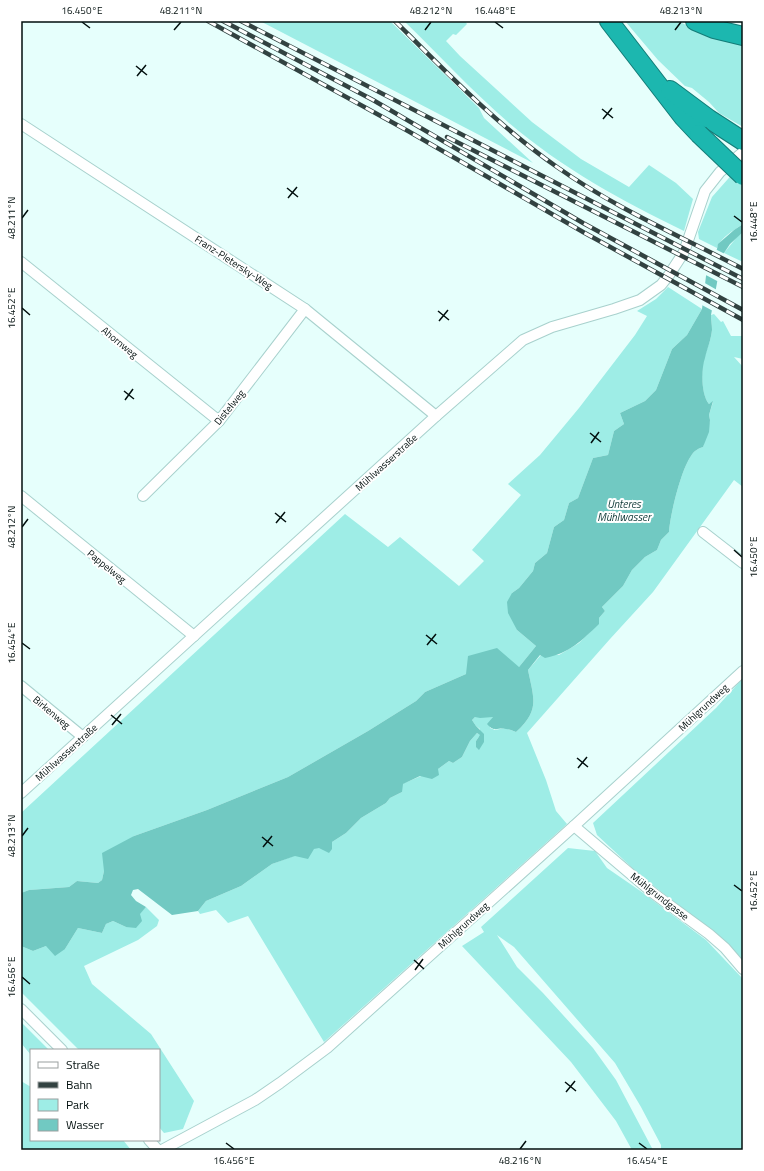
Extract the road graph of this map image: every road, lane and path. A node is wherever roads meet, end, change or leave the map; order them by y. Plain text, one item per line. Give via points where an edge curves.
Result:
1 (609, 21) edge
2 (695, 21) edge
3 (743, 36) edge
4 (652, 76) junction
5 (21, 124) edge
6 (743, 141) edge
7 (743, 152) edge
8 (743, 176) edge
9 (21, 262) edge
10 (305, 309) junction
11 (436, 416) junction
12 (219, 421) junction
13 (21, 496) edge
14 (143, 496) dead end
15 (704, 532) dead end
16 (743, 564) edge
17 (194, 636) junction
18 (743, 671) edge
19 (21, 686) edge
20 (82, 737) junction
21 (21, 793) edge
22 (574, 826) junction
23 (743, 969) edge
24 (21, 1009) edge
25 (61, 1049) edge
26 (150, 1141) edge
27 (158, 1150) edge
28 (162, 1150) edge

1 - 4 highway
2 - 3 highway
4 - 6 highway via 709,120
4 - 8 highway, bridge via 683,117
5 - 10 street, Franz-Pletersky-Weg
7 - 11 street, Mühlwasserstraße via 720,172 705,191 684,252 661,285 640,300 552,327 522,340
9 - 12 street, Ahornweg
10 - 11 street, Franz-Pletersky-Weg
10 - 12 street, Distelweg
11 - 17 street, Mühlwasserstraße
12 - 14 street, Distelweg
13 - 17 street, Pappelweg
15 - 16 street
17 - 20 street, Mühlwasserstraße
18 - 22 street, Mühlgrundweg
19 - 20 street, Birkenweg
20 - 21 street, Mühlwasserstraße
22 - 23 street, Mühlgrundgasse via 653,893 709,934
22 - 28 street, Mühlgrundweg via 318,1055 255,1100
24 - 25 street
26 - 27 street

